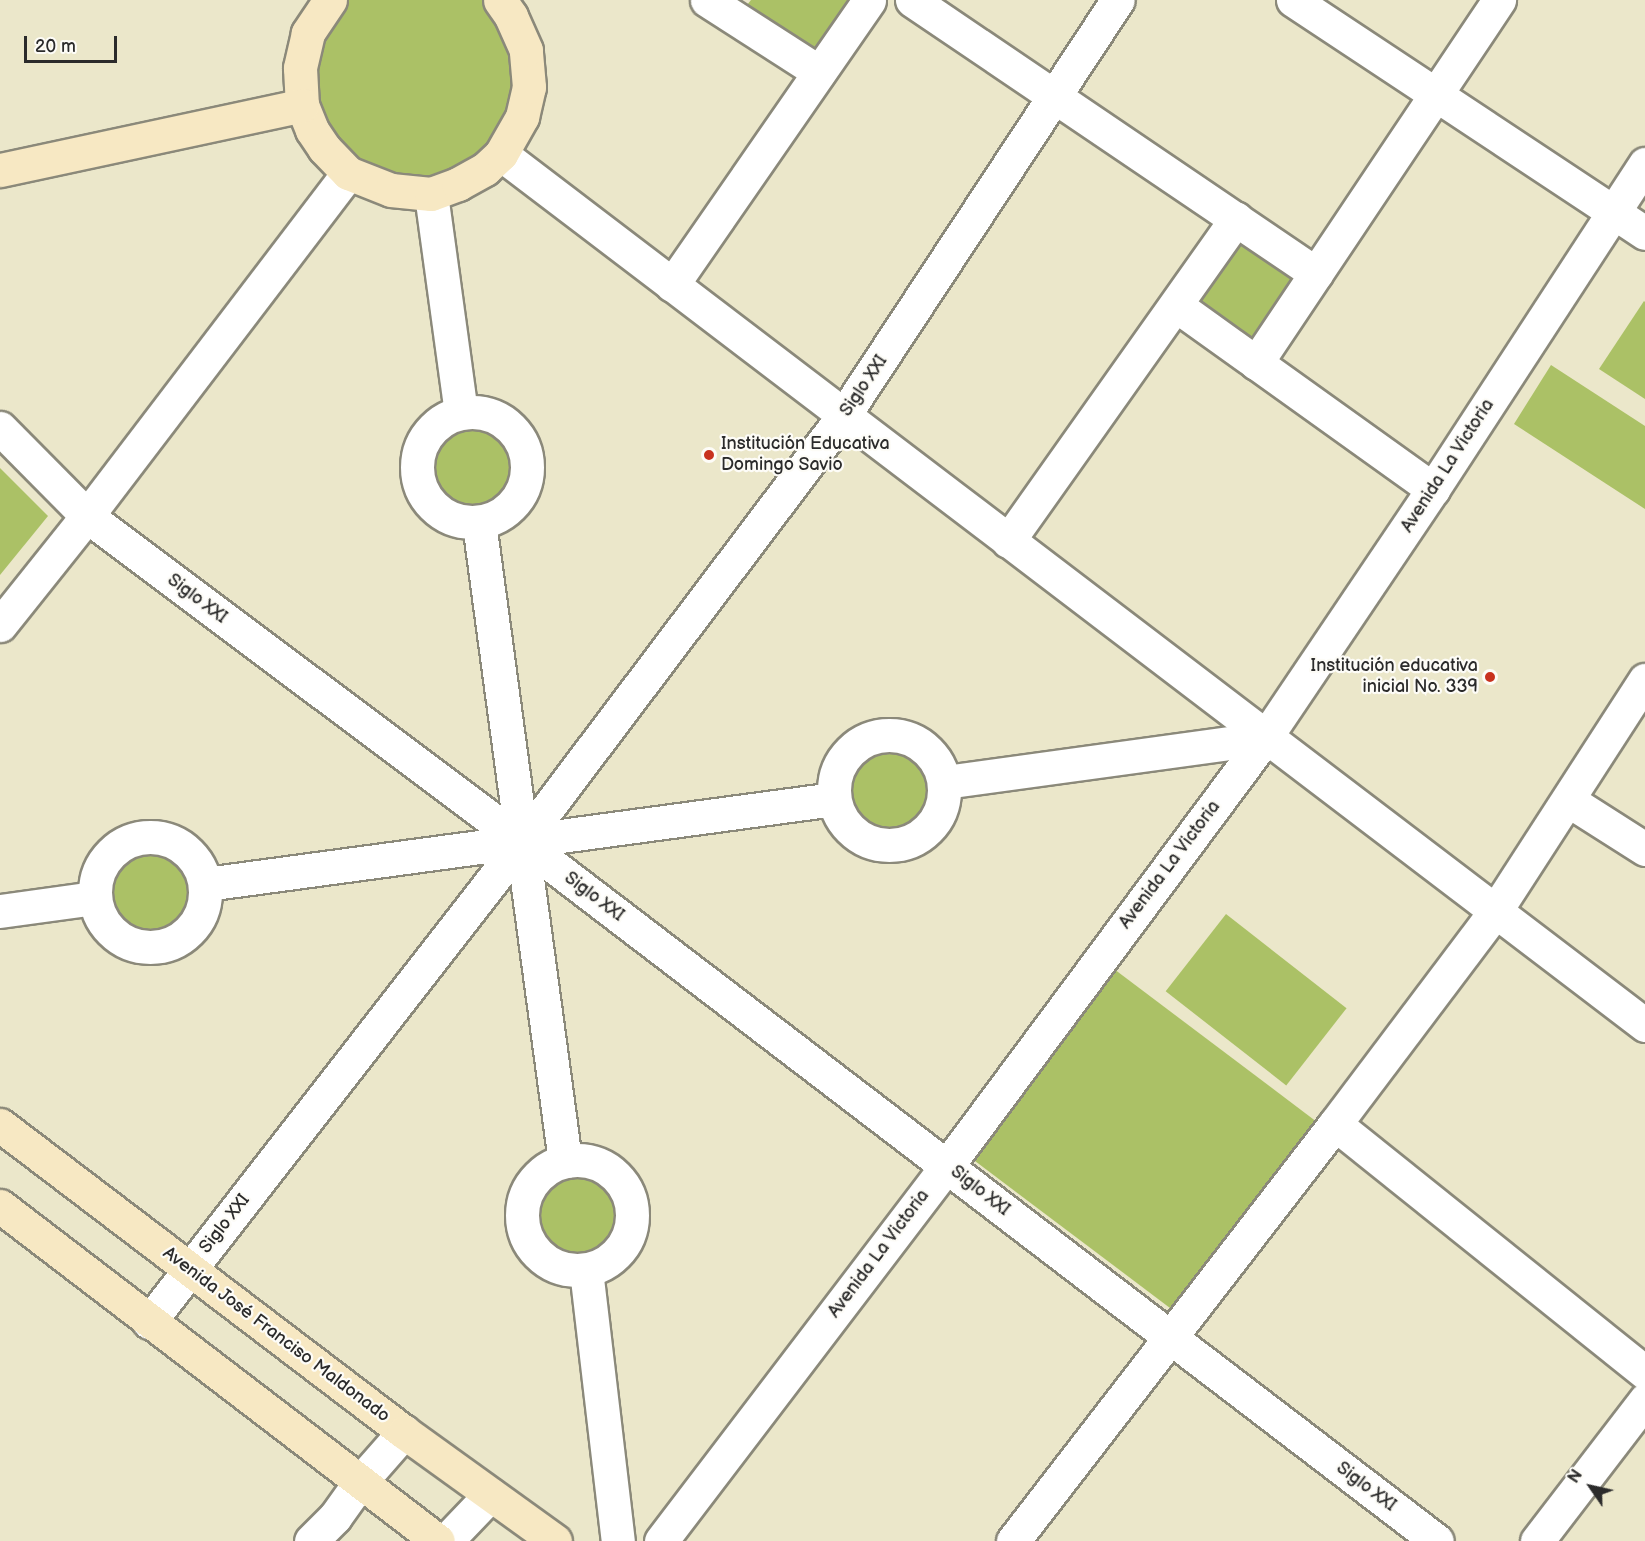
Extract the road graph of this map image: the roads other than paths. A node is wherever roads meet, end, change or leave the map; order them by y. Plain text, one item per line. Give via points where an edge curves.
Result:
1 (330, 0) edge
2 (500, 0) edge
3 (869, 0) edge
4 (912, 0) edge
5 (1118, 0) edge
6 (1293, 0) edge
7 (1499, 0) edge
8 (723, 4) edge
9 (819, 72) junction
10 (1436, 95) junction
11 (1056, 97) junction
12 (302, 105) junction
13 (501, 154) junction
14 (1645, 164) edge
15 (0, 170) edge
16 (348, 173) junction
17 (431, 194) junction
18 (1612, 213) junction
19 (1236, 219) junction
20 (1645, 233) edge
21 (1316, 274) junction
22 (672, 285) junction
23 (1177, 306) junction
24 (1256, 363) junction
25 (461, 413) junction
26 (844, 415) junction
27 (0, 428) edge
28 (1433, 489) junction
29 (87, 516) junction
30 (479, 523) junction
31 (1008, 541) junction
32 (0, 625) edge
33 (1645, 680) edge
34 (1265, 738) junction
35 (945, 782) junction
36 (834, 799) junction
37 (1568, 800) junction
38 (522, 842) junction
39 (1645, 849) edge
40 (206, 884) junction
41 (95, 898) junction
42 (1496, 910) junction
43 (0, 911) edge
44 (1645, 1025) edge
45 (1335, 1124) junction
46 (0, 1125) edge
47 (565, 1161) junction
48 (947, 1166) junction
49 (0, 1206) edge
50 (190, 1269) junction
51 (586, 1270) junction
52 (149, 1322) junction
53 (1170, 1338) junction
54 (1645, 1372) edge
55 (1645, 1400) edge
56 (404, 1432) junction
57 (360, 1482) junction
58 (490, 1495) junction
59 (312, 1541) edge
60 (328, 1541) edge
61 (438, 1541) edge
62 (446, 1541) edge
63 (555, 1541) edge
64 (618, 1541) edge
65 (661, 1541) edge
66 (1012, 1541) edge
67 (1437, 1541) edge
68 (1537, 1541) edge

1 - 12 street via 308,33 300,68
2 - 13 street via 526,50 529,87 522,117
3 - 9 street
4 - 11 street
5 - 11 street, Siglo XXI
6 - 10 street
7 - 10 street
8 - 9 street
9 - 22 street
10 - 18 street
10 - 21 street
11 - 19 street
11 - 26 street, Siglo XXI
12 - 15 street
12 - 16 street via 324,148
13 - 17 street via 485,169
13 - 22 street
14 - 18 street, Avenida La Victoria
16 - 17 street via 391,190
16 - 29 street
17 - 25 street
18 - 20 street
18 - 28 street, Avenida La Victoria
19 - 21 street
19 - 23 street
21 - 24 street
22 - 26 street
23 - 24 street
23 - 31 street
24 - 28 street
25 - 30 street via 434,427 424,439 418,453 418,477 426,498 436,510 449,518
25 - 30 street via 476,411 504,422 519,437 527,457 526,480 517,500 494,519
26 - 31 street
26 - 38 street, Siglo XXI
27 - 29 street, Siglo XXI
28 - 34 street, Avenida La Victoria
29 - 32 street
29 - 38 street, Siglo XXI
30 - 38 street
31 - 34 street
33 - 37 street
34 - 35 street
34 - 42 street
34 - 48 street, Avenida La Victoria
35 - 36 street via 941,811 933,824 923,834 897,845 869,842 856,835 846,825
35 - 36 street via 926,748 905,737 890,735 859,743 847,754 834,783
36 - 38 street
37 - 39 street
37 - 42 street
38 - 40 street
38 - 47 street
38 - 48 street, Siglo XXI
38 - 50 street, Siglo XXI
40 - 41 street via 201,870 182,846 152,836 136,838 109,854 96,882
40 - 41 street via 206,899 194,926 184,937 157,948 135,945 115,936 105,925
41 - 43 street
42 - 44 street
42 - 45 street
45 - 53 street
45 - 54 street
46 - 50 street, Avenida José Franciso Maldonado
47 - 51 street via 550,1166 528,1188 521,1218 524,1234 542,1259 555,1267
47 - 51 street via 580,1160 608,1169 619,1178 631,1205 632,1219 622,1247 600,1266
48 - 53 street, Siglo XXI
48 - 65 street, Avenida La Victoria
49 - 52 street
50 - 52 street, Siglo XXI
50 - 56 street, Avenida José Franciso Maldonado
51 - 64 street
52 - 57 street
53 - 66 street
53 - 67 street, Siglo XXI
55 - 68 street
56 - 57 street
56 - 58 street, Avenida José Franciso Maldonado
57 - 59 street
57 - 61 street
58 - 62 street
58 - 63 street, Avenida José Franciso Maldonado
59 - 60 street

